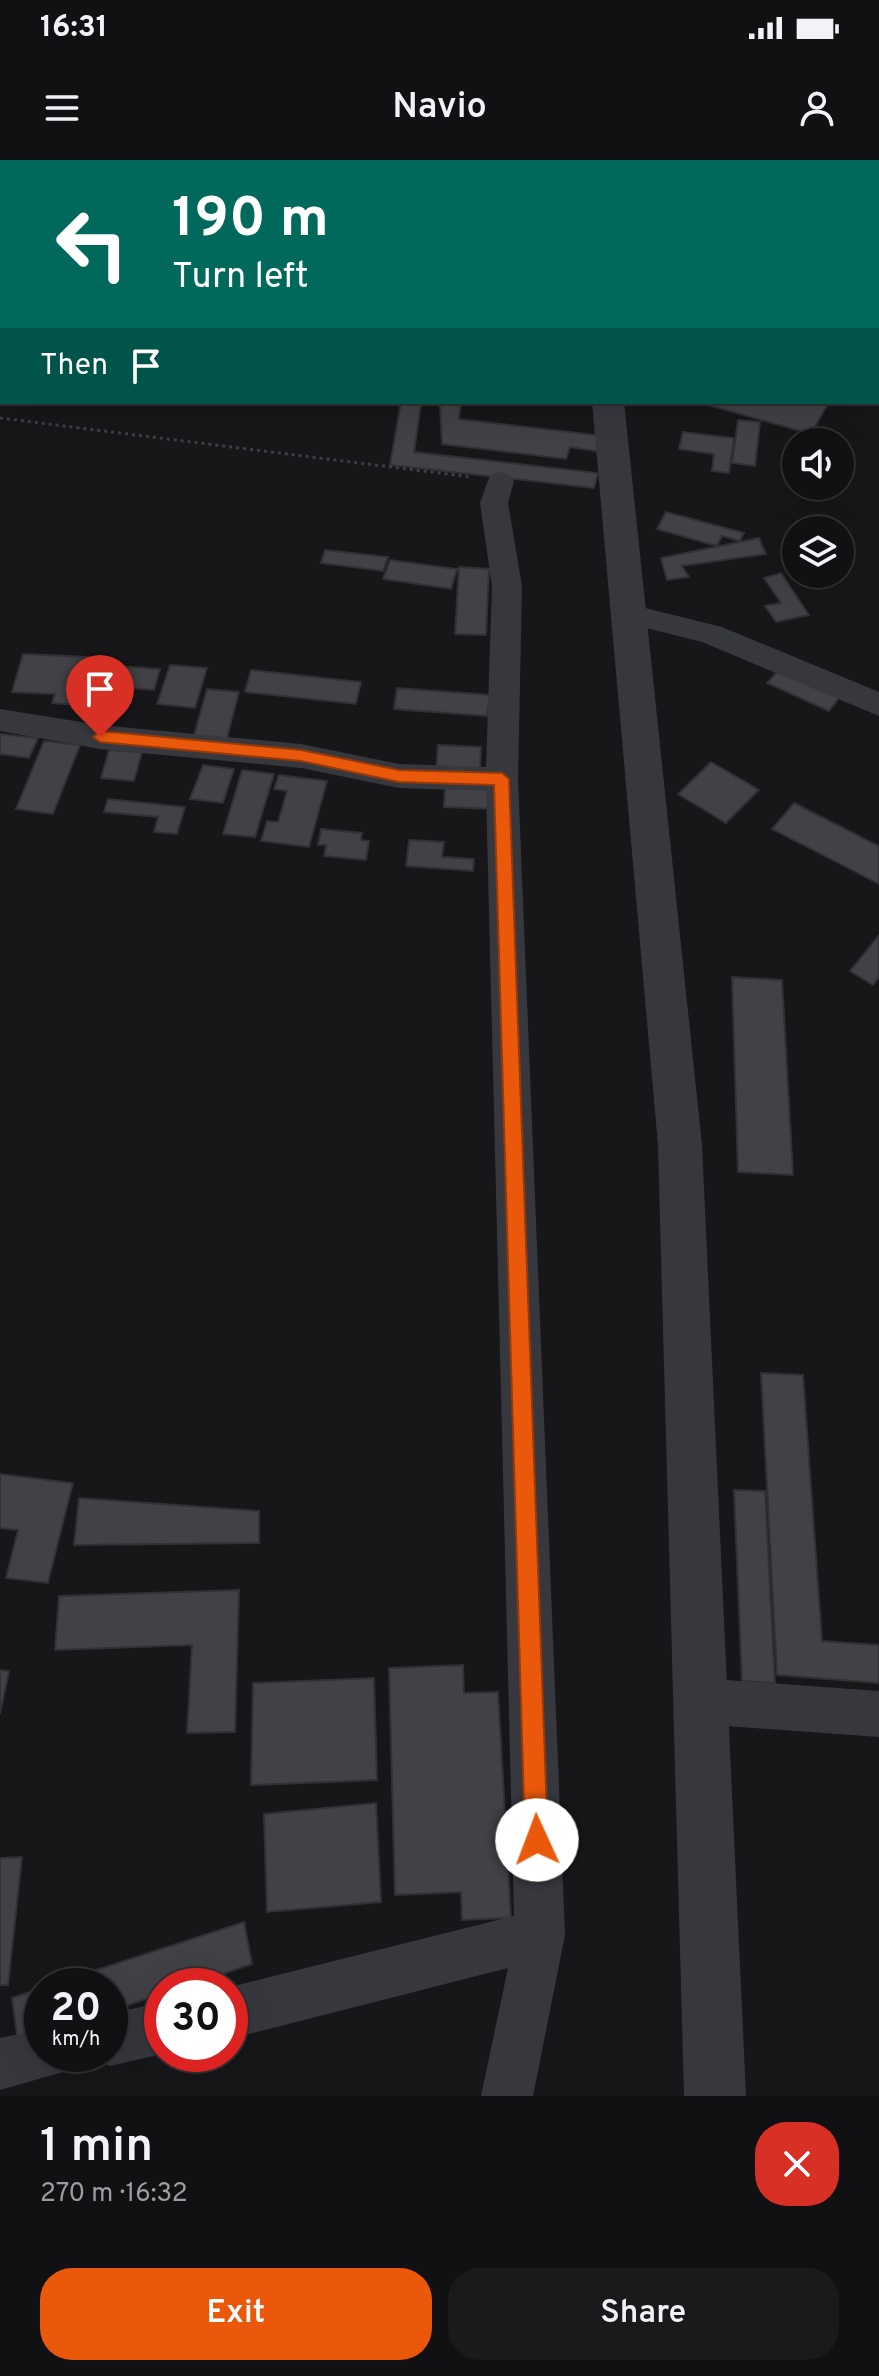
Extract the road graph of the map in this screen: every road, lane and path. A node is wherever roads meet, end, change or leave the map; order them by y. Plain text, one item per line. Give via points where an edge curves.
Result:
1 (608, 404) edge
2 (0, 418) edge
3 (500, 481) joint
4 (629, 614) junction
5 (879, 705) edge
6 (0, 720) edge
7 (502, 779) junction
8 (698, 1701) junction
9 (879, 1714) edge
10 (540, 1935) junction
11 (248, 2008) edge
12 (24, 2059) edge
13 (0, 2064) edge
14 (507, 2096) edge
15 (715, 2096) edge

1 - 4 street
2 - 3 path
3 - 7 street via 494,503 507,586
4 - 5 street via 711,634
4 - 8 street via 680,1145
6 - 7 street via 100,737 301,756 399,776
7 - 10 street
8 - 9 street
8 - 15 street
10 - 11 street
10 - 14 street
12 - 13 street

